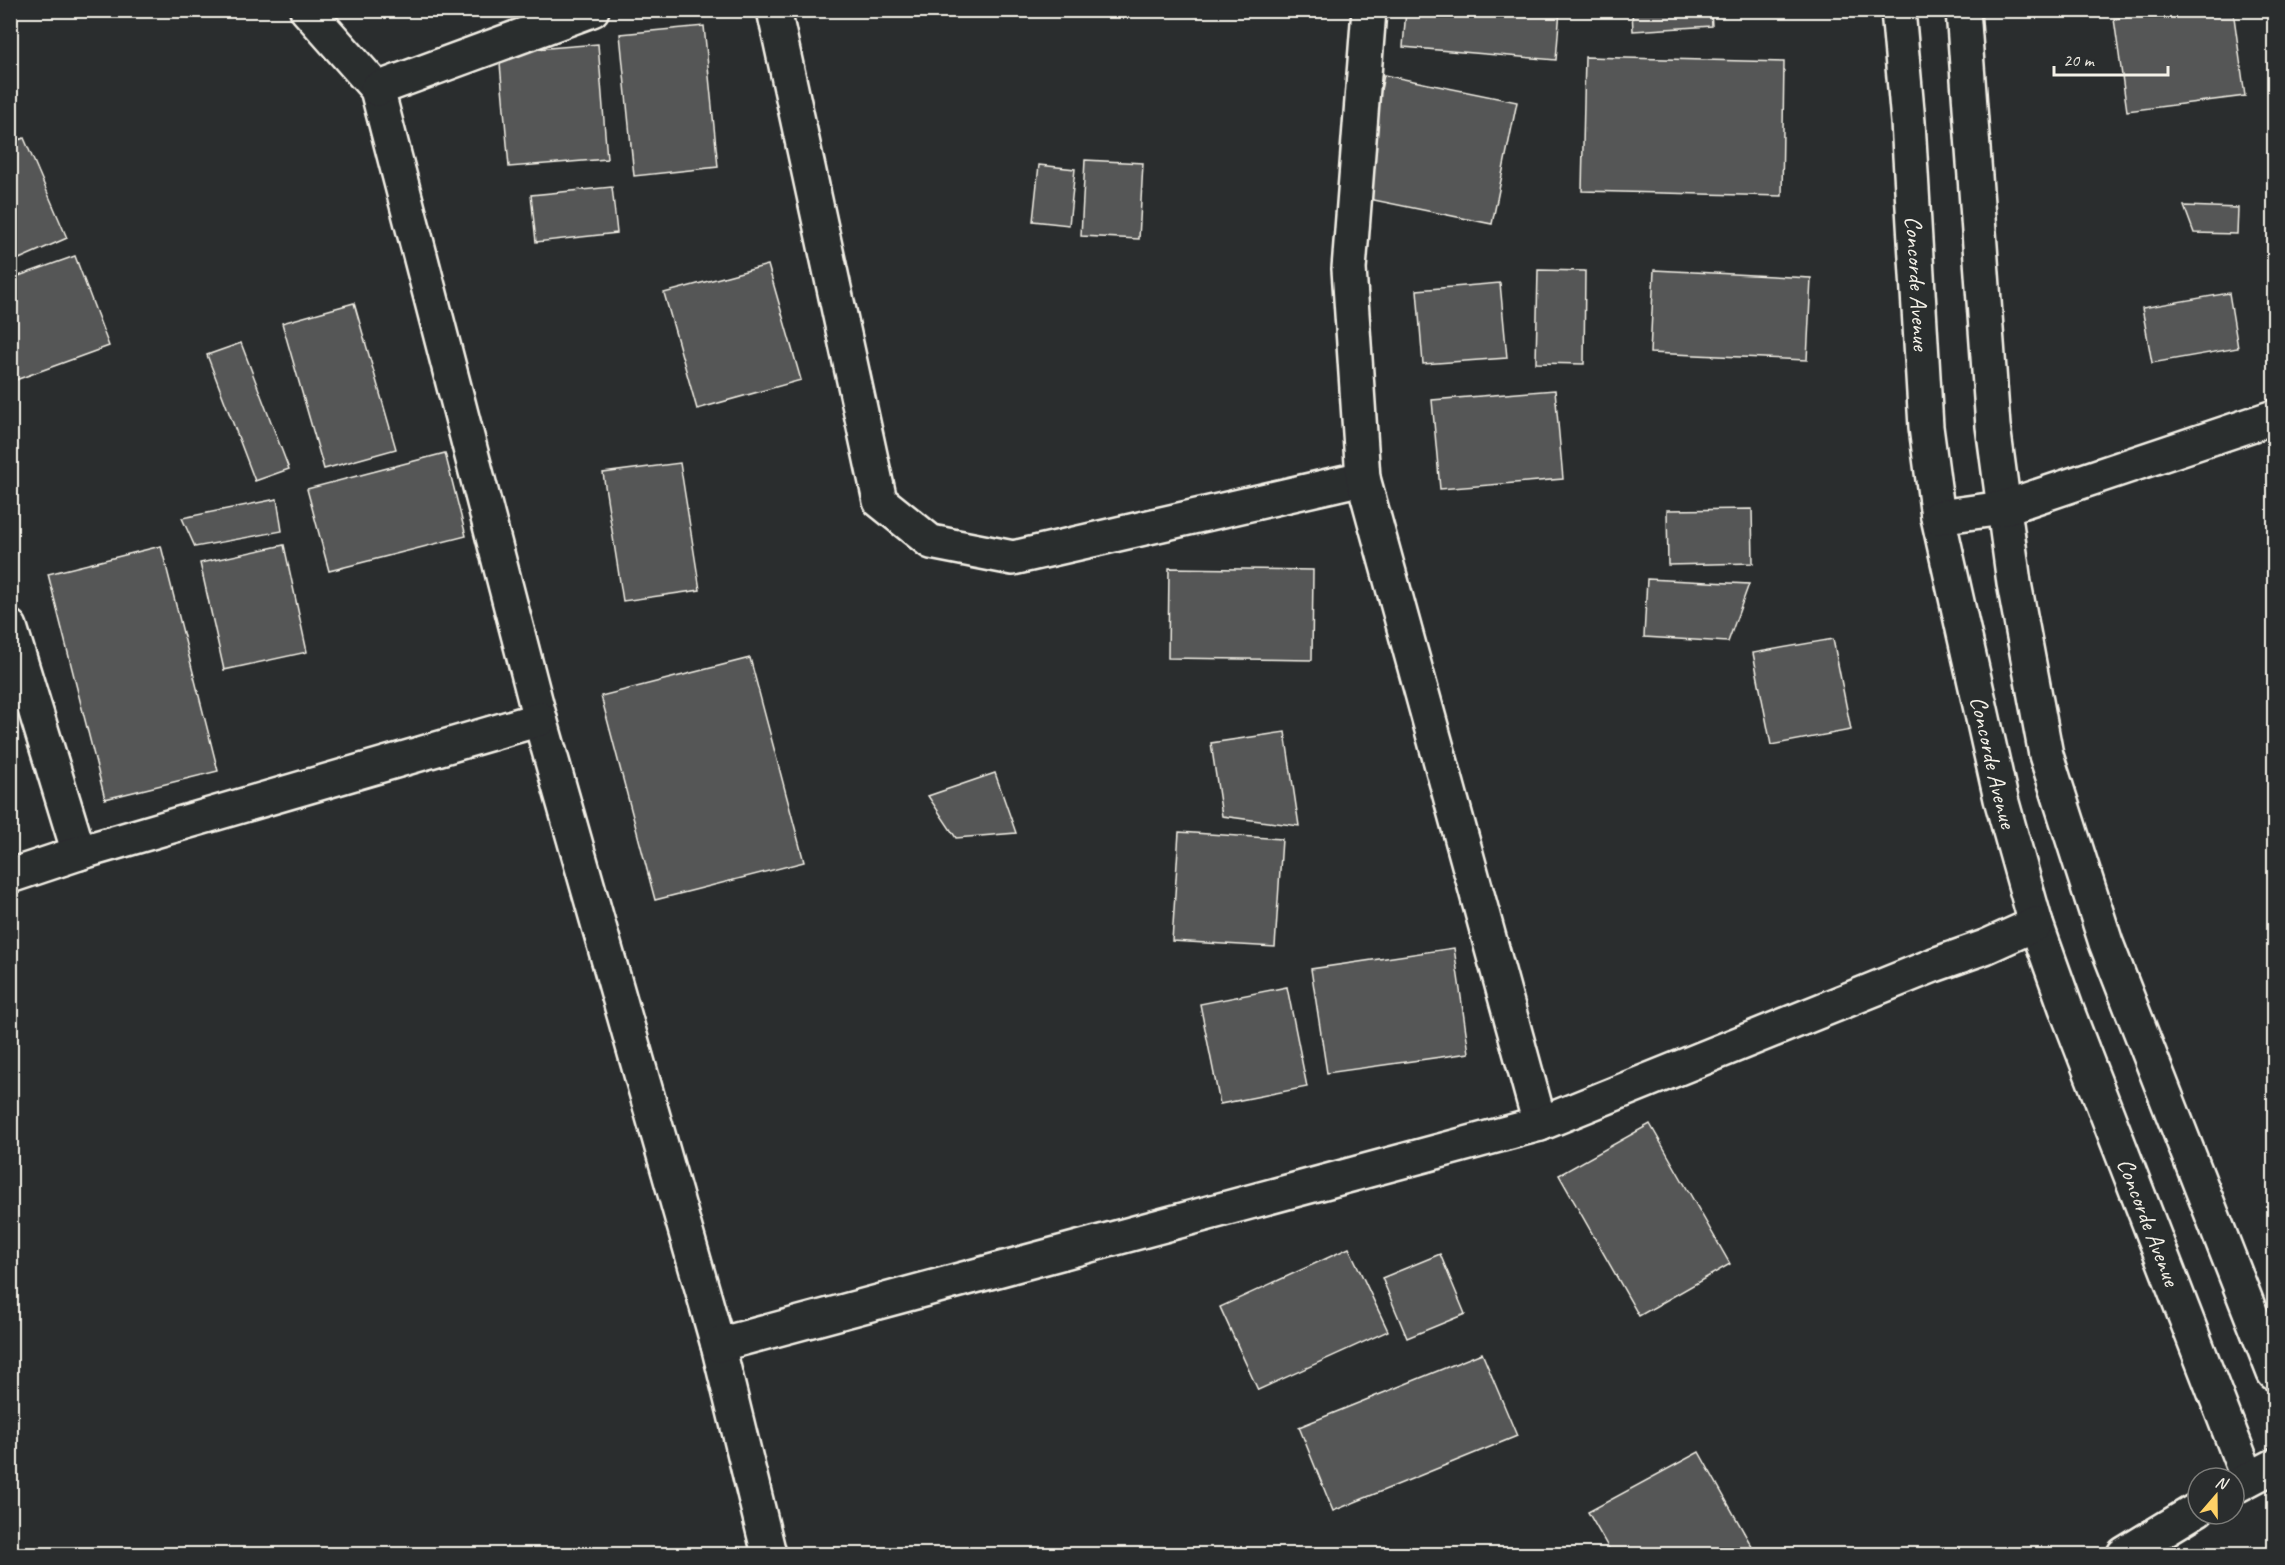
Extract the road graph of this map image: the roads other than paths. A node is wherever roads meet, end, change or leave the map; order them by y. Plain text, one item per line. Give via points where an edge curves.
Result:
1 (307, 10) edge
2 (592, 10) edge
3 (774, 10) edge
4 (1369, 10) edge
5 (1898, 10) edge
6 (1963, 10) edge
7 (376, 89) junction
8 (2274, 417) edge
9 (1363, 478) junction
10 (2003, 508) junction
11 (1938, 518) junction
12 (10, 627) edge
13 (540, 719) junction
14 (79, 853) junction
15 (10, 876) edge
16 (2036, 924) junction
17 (1540, 1124) junction
18 (718, 1345) junction
19 (2274, 1373) edge
20 (2252, 1477) edge
21 (2186, 1516) edge
22 (769, 1554) edge
23 (2124, 1554) edge

1 - 7 street
2 - 7 street
3 - 9 street via 880,501 931,542 1013,558
4 - 9 street via 1349,269
5 - 11 street, Concorde Avenue via 1926,427
6 - 10 street via 1993,426
7 - 13 street
8 - 10 street
9 - 17 street
10 - 11 street
10 - 19 street via 2046,755 2075,848 2106,943
11 - 16 street, Concorde Avenue via 2001,799
12 - 14 street
13 - 14 street
13 - 18 street
14 - 15 street
16 - 17 street
16 - 20 street, Concorde Avenue
17 - 18 street
18 - 22 street
21 - 23 street

